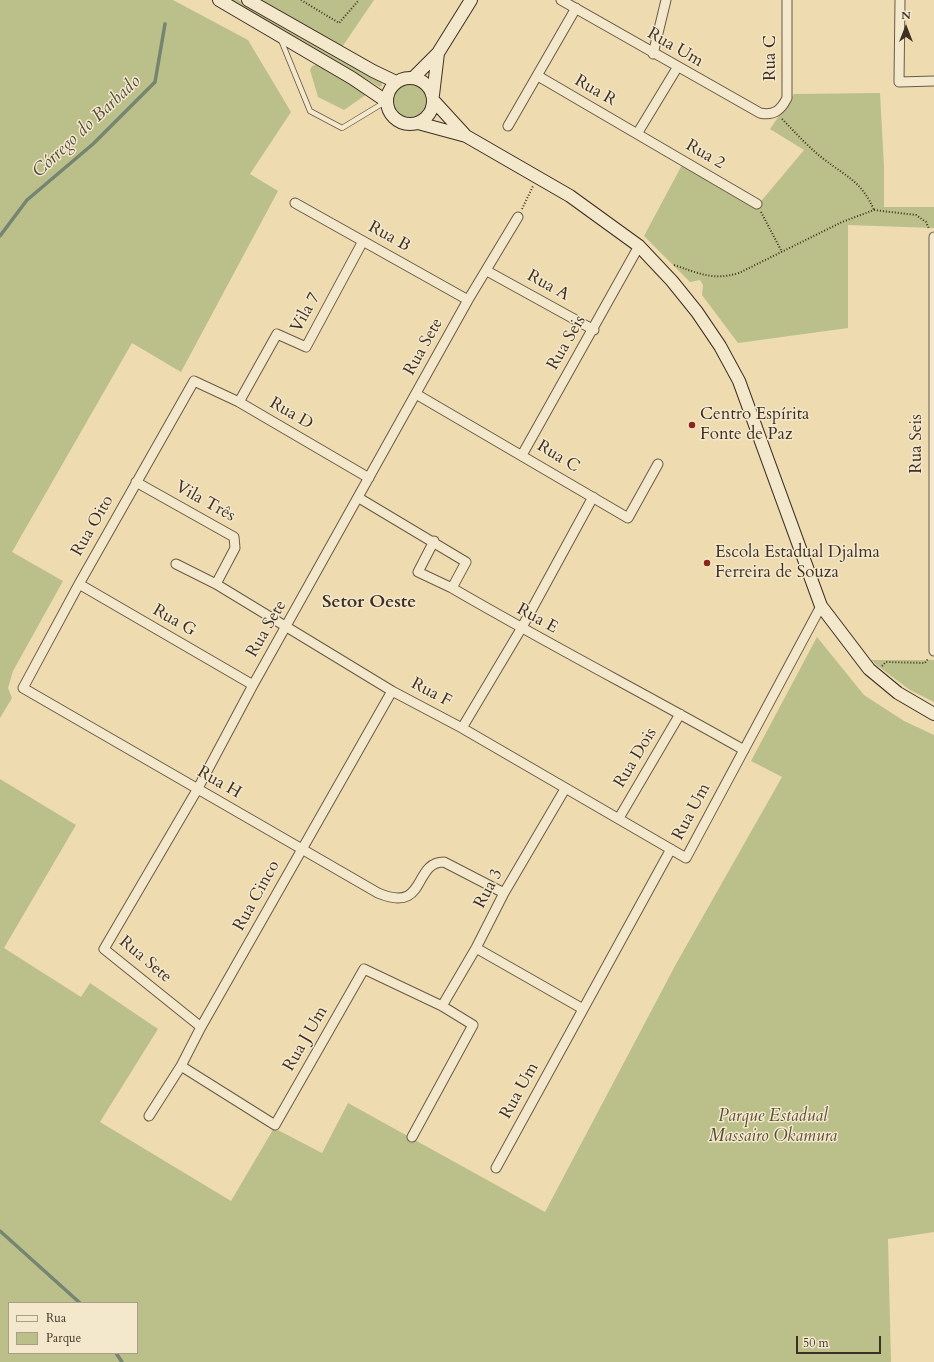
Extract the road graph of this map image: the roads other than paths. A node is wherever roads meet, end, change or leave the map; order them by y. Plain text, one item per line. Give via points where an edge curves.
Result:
1 (219, 0) edge
2 (248, 0) edge
3 (471, 0) edge
4 (561, 0) edge
5 (666, 0) edge
6 (787, 0) edge
7 (900, 0) edge
8 (576, 8) junction
9 (279, 35) junction
10 (438, 53) junction
11 (653, 54) junction
12 (677, 68) junction
13 (538, 76) junction
14 (413, 78) junction
15 (934, 81) edge
16 (396, 82) junction
17 (433, 98) junction
18 (386, 101) junction
19 (776, 112) joint
20 (418, 123) junction
21 (508, 126) dead end
22 (637, 134) junction
23 (466, 136) junction
24 (295, 203) dead end
25 (757, 204) road end
26 (518, 217) road end
27 (934, 237) edge
28 (364, 241) junction
29 (639, 246) junction
30 (487, 271) junction
31 (468, 300) junction
32 (594, 330) junction
33 (934, 360) edge
34 (194, 381) joint
35 (416, 394) junction
36 (239, 402) junction
37 (522, 455) junction
38 (658, 464) dead end
39 (933, 477) edge
40 (369, 478) junction
41 (136, 482) junction
42 (359, 498) junction
43 (593, 498) junction
44 (434, 541) junction
45 (176, 564) dead end
46 (79, 584) junction
47 (216, 584) junction
48 (452, 588) junction
49 (821, 606) junction
50 (287, 627) junction
51 (521, 629) junction
52 (933, 651) edge
53 (253, 685) junction
54 (23, 688) joint
55 (392, 691) junction
56 (680, 714) junction
57 (934, 714) edge
58 (462, 728) junction
59 (744, 750) junction
60 (566, 789) junction
61 (197, 790) junction
62 (619, 818) junction
63 (671, 849) junction
64 (301, 850) junction
65 (504, 893) junction
66 (476, 948) junction
67 (442, 1006) junction
68 (583, 1008) junction
69 (201, 1027) junction
70 (181, 1066) junction
71 (149, 1116) dead end
72 (412, 1137) dead end
73 (496, 1168) dead end

1 - 9 main road
2 - 16 main road
3 - 10 main road
4 - 8 street, Rua Um
5 - 11 street
6 - 19 street, Rua C via 786,98 783,106
7 - 15 street via 899,82
8 - 11 street, Rua Um
8 - 13 street
9 - 18 main road
9 - 18 lane via 310,111 342,128
10 - 14 main road
10 - 17 main road
11 - 12 street, Rua Um
12 - 19 street, Rua Um via 760,113
12 - 22 street
13 - 21 street
13 - 22 street, Rua R
14 - 16 main road
14 - 17 main road via 426,84
16 - 18 main road via 391,87
17 - 20 main road via 429,115
17 - 23 main road
18 - 20 main road via 390,113 399,122
20 - 23 main road
22 - 25 street, Rua 2
23 - 29 main road via 570,196
24 - 28 street, Rua B
26 - 30 street, Rua Sete
27 - 33 street, Rua Seis
28 - 31 street, Rua B
28 - 36 street, Vila 7 via 306,347 277,334
29 - 32 street, Rua Seis
29 - 49 main road via 697,312 739,381
30 - 31 street, Rua Sete
30 - 32 street, Rua A
31 - 35 street, Rua Sete
32 - 37 street, Rua Seis
33 - 39 street, Rua Seis
34 - 36 street, Rua D
34 - 41 street, Rua Oito
35 - 37 street, Rua C
35 - 40 street, Rua Sete
36 - 40 street, Rua D
37 - 43 street, Rua C
38 - 43 street, Rua C via 628,518
39 - 52 street, Rua Seis
40 - 42 street, Rua Sete
41 - 46 street, Rua Oito
41 - 47 street, Vila Três via 234,537 235,548
42 - 44 street
42 - 50 street, Rua Sete
43 - 51 street
44 - 48 street via 466,562
44 - 48 street, Rua E via 418,572
45 - 47 street, Rua F
46 - 53 street, Rua G
46 - 54 street, Rua Oito
47 - 50 street, Rua F
48 - 51 street, Rua E
49 - 57 main road via 846,642 875,675 898,694
49 - 59 street, Rua Um
50 - 53 street, Rua Sete
50 - 55 street, Rua F
51 - 56 street, Rua E
51 - 58 street
53 - 61 street, Rua Sete
54 - 61 street, Rua H
55 - 58 street, Rua F
55 - 64 street, Rua Cinco
56 - 59 street, Rua E
56 - 62 street, Rua Dois
58 - 60 street, Rua F
59 - 63 street, Rua Um via 686,858
60 - 62 street, Rua F
60 - 65 street, Rua 3
61 - 64 street, Rua H
61 - 69 street, Rua Sete via 104,949
62 - 63 street, Rua F
63 - 68 street, Rua Um
64 - 65 street, Rua H via 390,898 401,899 413,891 431,866 441,862
64 - 69 street, Rua Cinco
65 - 66 street, Rua 3
66 - 67 street, Rua 3
66 - 68 street
67 - 70 street, Rua J Um via 364,969 275,1125
67 - 72 street via 473,1025
68 - 73 street, Rua Um
69 - 70 street, Rua Cinco
70 - 71 street, Rua Cinco

